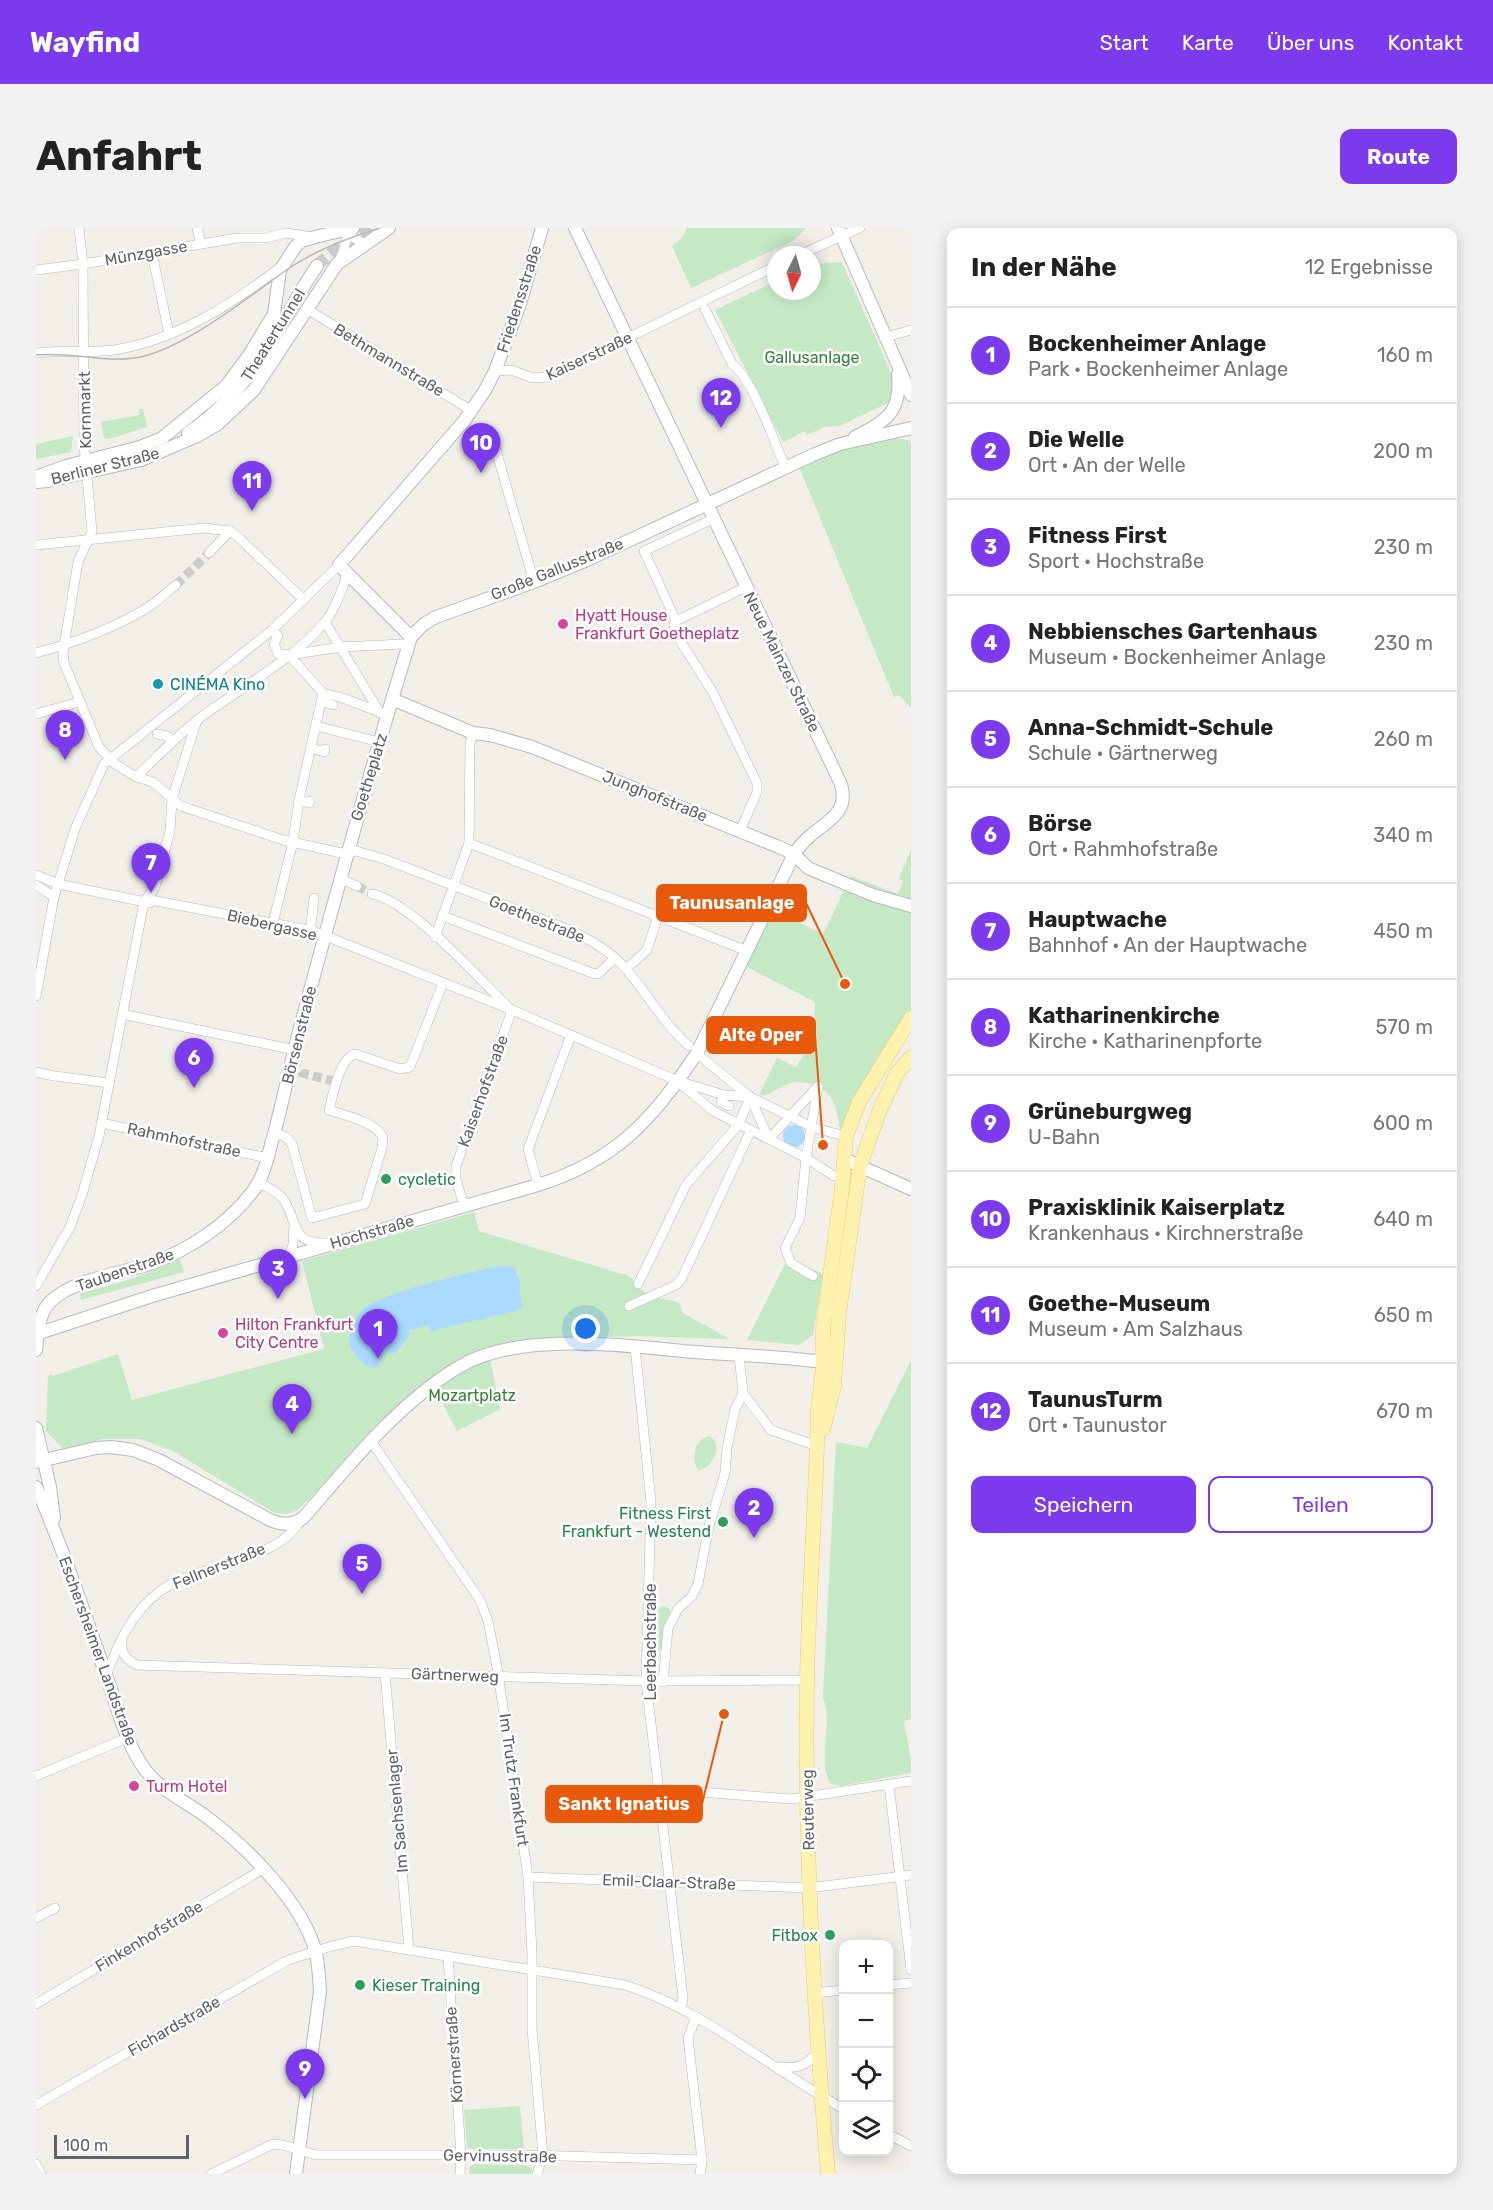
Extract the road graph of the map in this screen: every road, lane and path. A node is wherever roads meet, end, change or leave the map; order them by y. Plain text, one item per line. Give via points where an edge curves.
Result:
1 (79, 228) edge
2 (197, 228) edge
3 (350, 228) edge
4 (389, 228) edge
5 (542, 228) edge
6 (565, 228) edge
7 (575, 228) edge
8 (860, 228) edge
9 (839, 232) edge
10 (315, 237) junction
11 (581, 240) junction
12 (201, 244) junction
13 (365, 244) junction
14 (815, 246) edge
15 (153, 253) junction
16 (83, 264) junction
17 (337, 264) junction
18 (282, 266) junction
19 (317, 266) tunnel mouth
20 (36, 270) edge
21 (767, 270) edge
22 (307, 309) junction
23 (705, 309) dead end
24 (911, 330) edge
25 (170, 334) junction
26 (886, 337) junction
27 (628, 338) junction
28 (36, 353) edge
29 (85, 353) junction
30 (896, 361) junction
31 (495, 371) junction
32 (911, 395) edge
33 (472, 411) junction
34 (911, 428) edge
35 (491, 432) dead end
36 (895, 432) junction
37 (911, 437) edge
38 (164, 444) junction
39 (840, 444) junction
40 (87, 467) junction
41 (785, 467) junction
42 (36, 477) edge
43 (36, 482) edge
44 (706, 504) junction
45 (713, 519) junction
46 (230, 531) junction
47 (90, 539) junction
48 (36, 545) edge
49 (209, 553) tunnel mouth
50 (343, 569) junction
51 (534, 582) junction
52 (176, 585) tunnel mouth
53 (746, 588) junction
54 (304, 600) junction
55 (676, 621) junction
56 (325, 622) junction
57 (272, 630) junction
58 (407, 640) junction
59 (64, 645) junction
60 (341, 647) junction
61 (36, 653) edge
62 (289, 655) junction
63 (322, 697) junction
64 (392, 699) junction
65 (79, 702) junction
66 (36, 714) edge
67 (384, 714) junction
68 (197, 720) junction
69 (316, 726) junction
70 (472, 733) junction
71 (157, 734) dead end
72 (172, 741) junction
73 (379, 742) junction
74 (311, 748) junction
75 (325, 749) dead end
76 (111, 759) junction
77 (136, 777) junction
78 (172, 799) junction
79 (300, 800) junction
80 (310, 801) dead end
81 (740, 831) junction
82 (288, 841) junction
83 (469, 843) junction
84 (346, 854) junction
85 (794, 854) junction
86 (36, 875) edge
87 (58, 884) junction
88 (347, 884) joint
89 (36, 885) edge
90 (455, 887) junction
91 (372, 894) tunnel mouth
92 (54, 897) junction
93 (315, 898) dead end
94 (145, 900) junction
95 (911, 906) edge
96 (443, 916) junction
97 (658, 916) junction
98 (272, 926) junction
99 (310, 933) junction
100 (435, 936) junction
101 (324, 937) junction
102 (745, 950) junction
103 (615, 957) junction
104 (626, 969) junction
105 (443, 983) junction
106 (36, 996) edge
107 (512, 1010) junction
108 (122, 1014) junction
109 (911, 1018) edge
110 (571, 1035) junction
111 (911, 1044) edge
112 (689, 1046) dead end
113 (295, 1050) junction
114 (700, 1056) dead end
115 (907, 1061) edge
116 (36, 1072) edge
117 (678, 1081) junction
118 (109, 1083) junction
119 (750, 1097) junction
120 (727, 1104) junction
121 (716, 1113) junction
122 (790, 1117) junction
123 (101, 1123) junction
124 (739, 1124) junction
125 (812, 1127) junction
126 (751, 1130) junction
127 (275, 1133) junction
128 (841, 1135) dead end
129 (769, 1139) junction
130 (268, 1158) junction
131 (806, 1158) junction
132 (844, 1159) junction
133 (860, 1166) junction
134 (732, 1171) junction
135 (838, 1178) junction
136 (739, 1180) dead end
137 (258, 1183) junction
138 (538, 1185) junction
139 (911, 1189) edge
140 (464, 1206) junction
141 (294, 1226) junction
142 (336, 1243) junction
143 (289, 1256) junction
144 (813, 1276) dead end
145 (638, 1284) dead end
146 (36, 1286) edge
147 (41, 1305) edge
148 (629, 1306) dead end
149 (37, 1334) edge
150 (635, 1347) junction
151 (836, 1349) junction
152 (36, 1350) edge
153 (739, 1355) junction
154 (822, 1360) junction
155 (743, 1393) junction
156 (36, 1428) edge
157 (371, 1441) junction
158 (817, 1446) junction
159 (40, 1461) edge
160 (36, 1487) edge
161 (300, 1521) junction
162 (55, 1531) junction
163 (122, 1638) junction
164 (385, 1673) junction
165 (106, 1676) junction
166 (499, 1677) junction
167 (807, 1680) junction
168 (646, 1681) junction
169 (663, 1682) junction
170 (127, 1738) junction
171 (40, 1774) edge
172 (911, 1781) edge
173 (889, 1785) junction
174 (660, 1789) junction
175 (807, 1797) junction
176 (263, 1869) junction
177 (906, 1876) edge
178 (528, 1877) junction
179 (671, 1881) junction
180 (810, 1888) junction
181 (55, 1908) dead end
182 (36, 1917) edge
183 (409, 1950) junction
184 (315, 1951) junction
185 (448, 1956) junction
186 (911, 1970) edge
187 (532, 1971) junction
188 (911, 1983) edge
189 (893, 1985) edge
190 (839, 1990) edge
191 (814, 1993) junction
192 (36, 2004) edge
193 (681, 2008) junction
194 (696, 2017) junction
195 (818, 2051) junction
196 (776, 2067) junction
197 (821, 2095) junction
198 (36, 2105) edge
199 (839, 2106) edge
200 (893, 2136) edge
201 (911, 2146) edge
202 (461, 2155) junction
203 (543, 2156) junction
204 (702, 2160) junction
205 (36, 2164) edge
206 (297, 2165) edge
207 (41, 2174) edge
208 (211, 2174) edge
209 (460, 2174) edge
210 (537, 2174) edge
211 (700, 2174) edge
212 (828, 2174) edge

1 - 16 street, Kornmarkt
2 - 12 street
3 - 10 main road
3 - 13 street via 352,237
3 - 17 street, Berliner Straße
4 - 13 main road
5 - 31 main road, Friedensstraße
6 - 11 main road
7 - 11 main road, Neue Mainzer Straße
8 - 9 street
9 - 14 street
9 - 26 main road
10 - 12 street, Münzgasse via 286,233
10 - 18 main road via 296,246
11 - 27 main road, Neue Mainzer Straße
12 - 15 street, Münzgasse
13 - 17 main road
15 - 16 street, Münzgasse
15 - 25 street
16 - 20 street, Münzgasse
16 - 29 street, Kornmarkt
17 - 22 main road, Berliner Straße
18 - 25 street via 214,313
18 - 38 main road, Berliner Straße via 274,314 249,355 226,386
19 - 38 main road, Theatertunnel via 255,368 197,427
21 - 27 street, Kaiserstraße
22 - 33 street, Bethmannstraße
22 - 38 main road, Berliner Straße via 248,398 218,424
23 - 41 street via 732,364 740,369
24 - 26 street
25 - 29 street via 116,350
26 - 30 main road
27 - 31 street, Kaiserstraße via 547,377
27 - 44 main road, Neue Mainzer Straße
28 - 29 street
29 - 40 street, Kornmarkt
30 - 32 main road
30 - 39 main road via 899,388 892,412
31 - 33 main road
33 - 50 main road
34 - 36 main road
35 - 51 street
36 - 37 main road
36 - 39 main road
38 - 40 main road, Berliner Straße via 141,460
39 - 41 main road, Große Gallusstraße
40 - 42 main road, Berliner Straße via 66,466
40 - 43 main road, Berliner Straße
40 - 47 street, Kornmarkt
41 - 44 main road, Große Gallusstraße
44 - 45 main road, Neue Mainzer Straße
44 - 51 main road, Große Gallusstraße
45 - 53 main road, Neue Mainzer Straße
45 - 55 street via 644,551
46 - 47 street via 204,528
46 - 49 street
46 - 54 street
47 - 48 street
47 - 59 street, Kornmarkt via 78,562
50 - 54 street
50 - 56 street via 345,582
50 - 58 main road
51 - 58 main road, Große Gallusstraße via 436,617
52 - 59 street via 150,606
53 - 55 street
53 - 85 main road, Neue Mainzer Straße via 842,788 838,812
54 - 57 street
55 - 81 street via 674,631 722,711 758,786
56 - 60 street
56 - 62 street
57 - 62 street via 278,636 274,644 278,654
57 - 76 street
58 - 60 street
58 - 64 main road, Goetheplatz
59 - 61 street
59 - 65 street, Kornmarkt via 64,663
60 - 62 street
60 - 67 street
62 - 63 street
62 - 68 street
63 - 67 street
63 - 69 street
64 - 67 main road, Goetheplatz
64 - 70 main road, Junghofstraße
65 - 66 street
65 - 76 street, Kornmarkt via 99,747
67 - 73 main road, Goetheplatz
68 - 72 street
68 - 78 street
69 - 73 street
69 - 74 street
70 - 81 main road, Junghofstraße via 532,747
70 - 83 street
71 - 72 street
72 - 77 street
73 - 84 main road, Goetheplatz
74 - 75 street via 324,752
74 - 79 street
76 - 77 street, Kornmarkt
76 - 87 street via 104,764 75,829
77 - 78 street, Kornmarkt via 153,782
78 - 82 street, Goethestraße via 181,806
78 - 94 street via 171,831 155,887
79 - 80 street
79 - 82 street
81 - 85 main road, Junghofstraße
82 - 84 street, Goethestraße
82 - 98 street
83 - 90 street
83 - 97 street
84 - 88 main road, Goetheplatz
84 - 90 street, Goethestraße via 356,852 384,858
85 - 95 main road, Junghofstraße via 808,868
85 - 102 main road, Neue Mainzer Straße
86 - 87 street, Biebergasse
87 - 92 street
87 - 94 street, Biebergasse
88 - 101 main road, Börsenstraße
89 - 92 street
90 - 96 street
90 - 103 street, Goethestraße via 570,930
91 - 100 street via 394,903
92 - 106 street
93 - 99 street
94 - 98 street, Biebergasse
94 - 108 street
96 - 100 street
96 - 103 street via 592,973 598,974
97 - 102 street
97 - 104 street via 647,950
98 - 99 street, Biebergasse
99 - 101 street, Biebergasse
100 - 107 street
101 - 105 street, Biebergasse
101 - 113 main road, Börsenstraße
102 - 117 main road, Neue Mainzer Straße via 697,1053
103 - 104 street, Goethestraße
104 - 112 street, Goethestraße via 674,1033
105 - 107 street, Biebergasse
105 - 127 street via 410,1067 400,1069 360,1055 350,1055 344,1062 329,1110 369,1125 383,1137 364,1204 312,1218 292,1144
107 - 110 street, Biebergasse
107 - 140 street, Kaiserhofstraße via 455,1170
108 - 113 street
108 - 118 street
109 - 132 main road, Reuterweg via 859,1102 846,1136
110 - 117 street, Biebergasse
110 - 138 street via 528,1149
111 - 115 main road, Reuterweg
113 - 127 main road, Börsenstraße
114 - 119 street
115 - 133 main road, Reuterweg via 879,1112
116 - 118 street
117 - 120 street
117 - 121 street
117 - 138 main road, Hochstraße via 640,1128 611,1151 579,1170
118 - 123 street
119 - 120 street
119 - 122 street
119 - 124 street
119 - 129 street
120 - 121 street
121 - 124 street
122 - 125 street
122 - 125 street via 818,1086
122 - 129 street
123 - 130 street, Rahmhofstraße
123 - 146 street via 86,1185 70,1227
124 - 126 street
124 - 145 street via 686,1185
125 - 128 street
125 - 131 street
126 - 129 street
126 - 134 street
127 - 130 main road, Börsenstraße
129 - 131 street
130 - 137 main road, Taubenstraße
131 - 135 street
131 - 144 street via 800,1218 785,1248 791,1263
132 - 133 main road
132 - 135 main road, Reuterweg
133 - 139 main road
133 - 151 main road, Reuterweg
134 - 136 street
134 - 148 street via 682,1278 676,1285
135 - 154 main road, Reuterweg
137 - 141 street via 284,1200
137 - 147 main road, Taubenstraße via 234,1212 184,1248 151,1263 76,1286
138 - 140 main road, Hochstraße
140 - 142 main road, Hochstraße
141 - 142 street via 310,1241
141 - 143 street
142 - 143 main road, Hochstraße
143 - 149 main road, Hochstraße
147 - 149 main road, Taubenstraße
149 - 152 main road, Taubenstraße
150 - 153 main road
150 - 157 main road via 545,1345 492,1352 458,1367 411,1403
150 - 168 street, Leerbachstraße via 651,1502
151 - 154 main road
151 - 158 main road, Reuterweg via 834,1386
153 - 154 main road
153 - 155 street
154 - 158 main road, Reuterweg
155 - 158 street via 771,1430
155 - 169 street via 735,1408 725,1473 708,1526 698,1584 668,1628
156 - 159 main road, Eschersheimer Landstraße
157 - 161 main road
157 - 166 street, Im Trutz Frankfurt via 480,1600
158 - 167 main road, Reuterweg
159 - 161 main road via 96,1448 133,1450 270,1520 281,1524
159 - 162 main road, Eschersheimer Landstraße via 50,1487
160 - 162 main road, Eschersheimer Landstraße
161 - 163 street, Fellnerstraße via 267,1549 176,1582 160,1592 138,1612
162 - 165 main road, Eschersheimer Landstraße
163 - 164 street, Gärtnerweg via 124,1657 137,1665
163 - 165 street, Fellnerstraße
164 - 166 street, Gärtnerweg
164 - 183 street, Im Sachsenlager
165 - 170 main road, Eschersheimer Landstraße
166 - 168 street, Gärtnerweg
166 - 178 street, Im Trutz Frankfurt
167 - 169 street, Gärtnerweg
167 - 175 main road, Reuterweg
168 - 169 street, Gärtnerweg
168 - 174 street, Leerbachstraße
170 - 171 street
170 - 176 main road, Eschersheimer Landstraße via 147,1772 164,1789 231,1836
172 - 173 street
173 - 175 street
173 - 177 street
174 - 175 street
174 - 179 street, Leerbachstraße
175 - 180 main road, Reuterweg
176 - 184 main road, Eschersheimer Landstraße via 299,1916
176 - 192 street, Finkenhofstraße
177 - 180 street, Emil-Claar-Straße
177 - 186 street
178 - 179 street, Emil-Claar-Straße
178 - 187 street, Im Trutz Frankfurt
179 - 180 street, Emil-Claar-Straße
179 - 193 street, Leerbachstraße
180 - 191 main road, Reuterweg
181 - 182 street
183 - 184 street, Fichardstraße via 354,1941
183 - 185 street, Fichardstraße
184 - 198 street, Fichardstraße via 288,1960
184 - 206 main road, Eschersheimer Landstraße via 320,1991
185 - 187 street, Fichardstraße
185 - 202 street, Körnerstraße
187 - 193 street, Fichardstraße via 625,1985
187 - 203 street, Im Trutz Frankfurt via 532,2029
188 - 189 street
190 - 191 street
191 - 195 main road, Reuterweg
193 - 194 street, Fichardstraße
194 - 196 street, Fichardstraße
194 - 204 street via 688,2038
195 - 196 street via 810,2062 799,2067
195 - 197 main road, Reuterweg
196 - 197 street, Fichardstraße
197 - 199 street, Fichardstraße
197 - 212 main road, Reuterweg
200 - 201 street
202 - 203 street, Gervinusstraße
202 - 206 street, Gervinusstraße via 317,2155
202 - 209 street, Körnerstraße
203 - 204 street, Gervinusstraße
203 - 210 street
204 - 211 street
205 - 207 street
206 - 208 street, Gervinusstraße via 283,2144 273,2144

